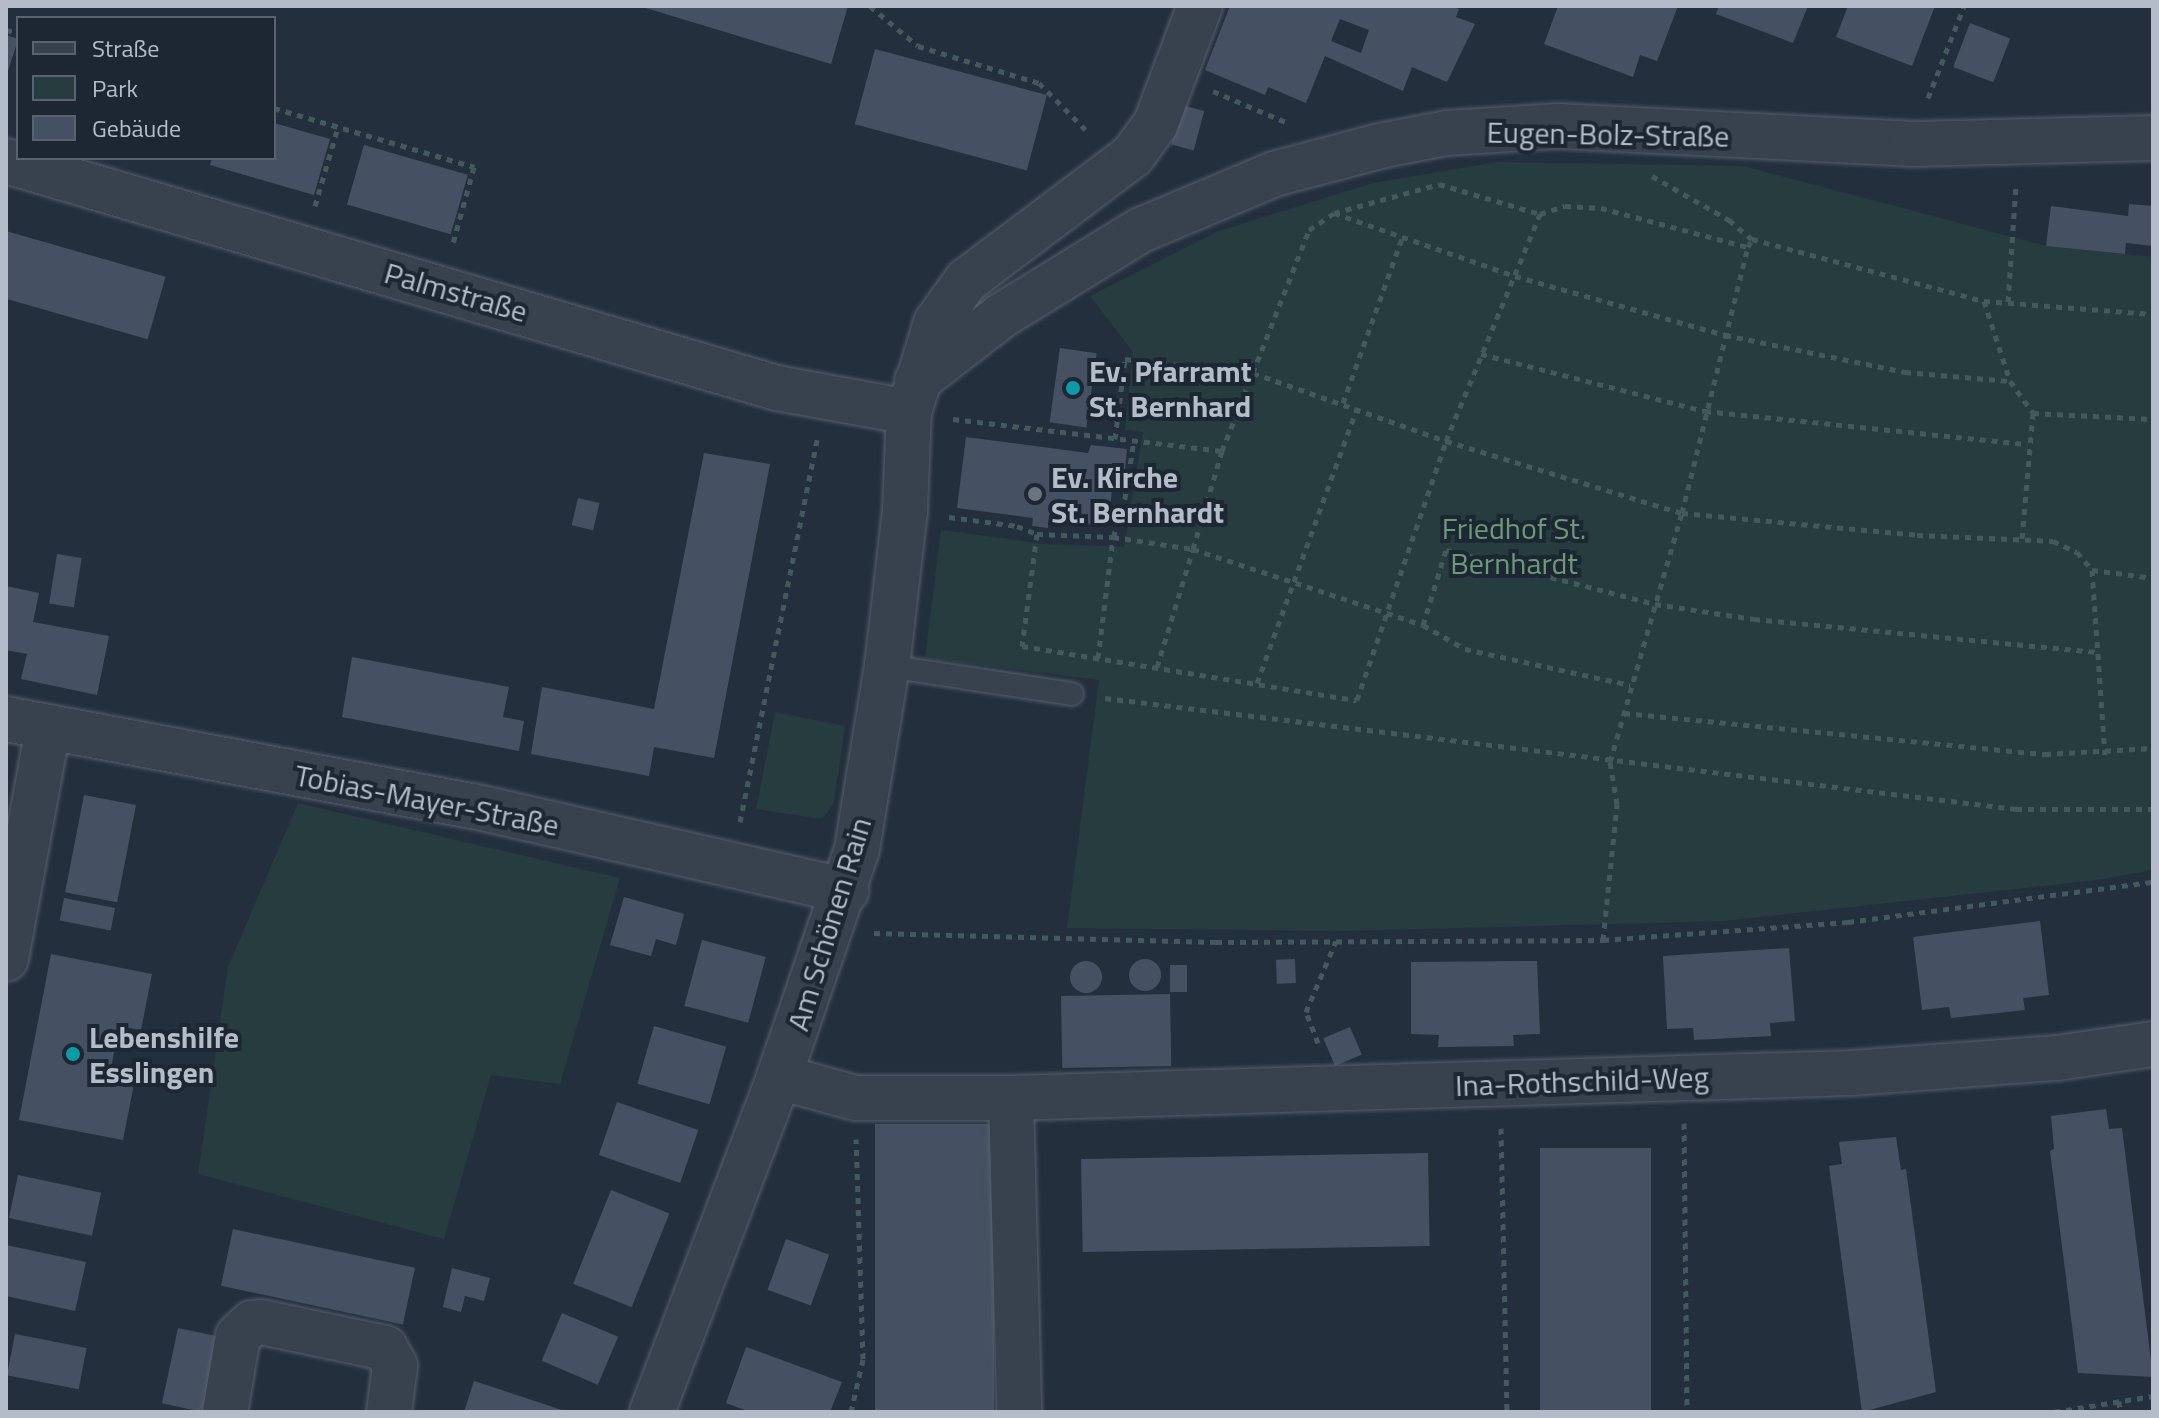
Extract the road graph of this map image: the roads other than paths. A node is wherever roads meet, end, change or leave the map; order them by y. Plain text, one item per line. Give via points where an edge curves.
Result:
1 (1200, 6) edge
2 (2153, 138) edge
3 (6, 161) edge
4 (913, 396) junction
5 (887, 666) junction
6 (1072, 694) road end
7 (27, 723) edge
8 (840, 909) junction
9 (6, 959) edge
10 (2153, 1044) edge
11 (779, 1077) junction
12 (1011, 1098) junction
13 (225, 1412) edge
14 (389, 1412) edge
15 (652, 1412) edge
16 (1019, 1412) edge

1 - 4 street, Am Schönen Rain via 1156,123 1122,166 953,293 936,323
2 - 4 street, Eugen-Bolz-Straße via 1910,144 1558,126 1447,133 1311,162 1200,202 1113,245 1001,316
3 - 4 street, Palmstraße via 823,399
4 - 5 street, Am Schönen Rain
5 - 6 lane
5 - 8 street, Am Schönen Rain via 870,784
7 - 8 street, Tobias-Mayer-Straße via 473,806 732,866
7 - 9 street
8 - 11 street, Am Schönen Rain
10 - 12 street, Ina-Rothschild-Weg via 1970,1066
11 - 12 street, Ina-Rothschild-Weg via 856,1098
11 - 15 street, Am Schönen Rain
12 - 16 street
13 - 14 street via 238,1336 261,1322 385,1348 395,1366

